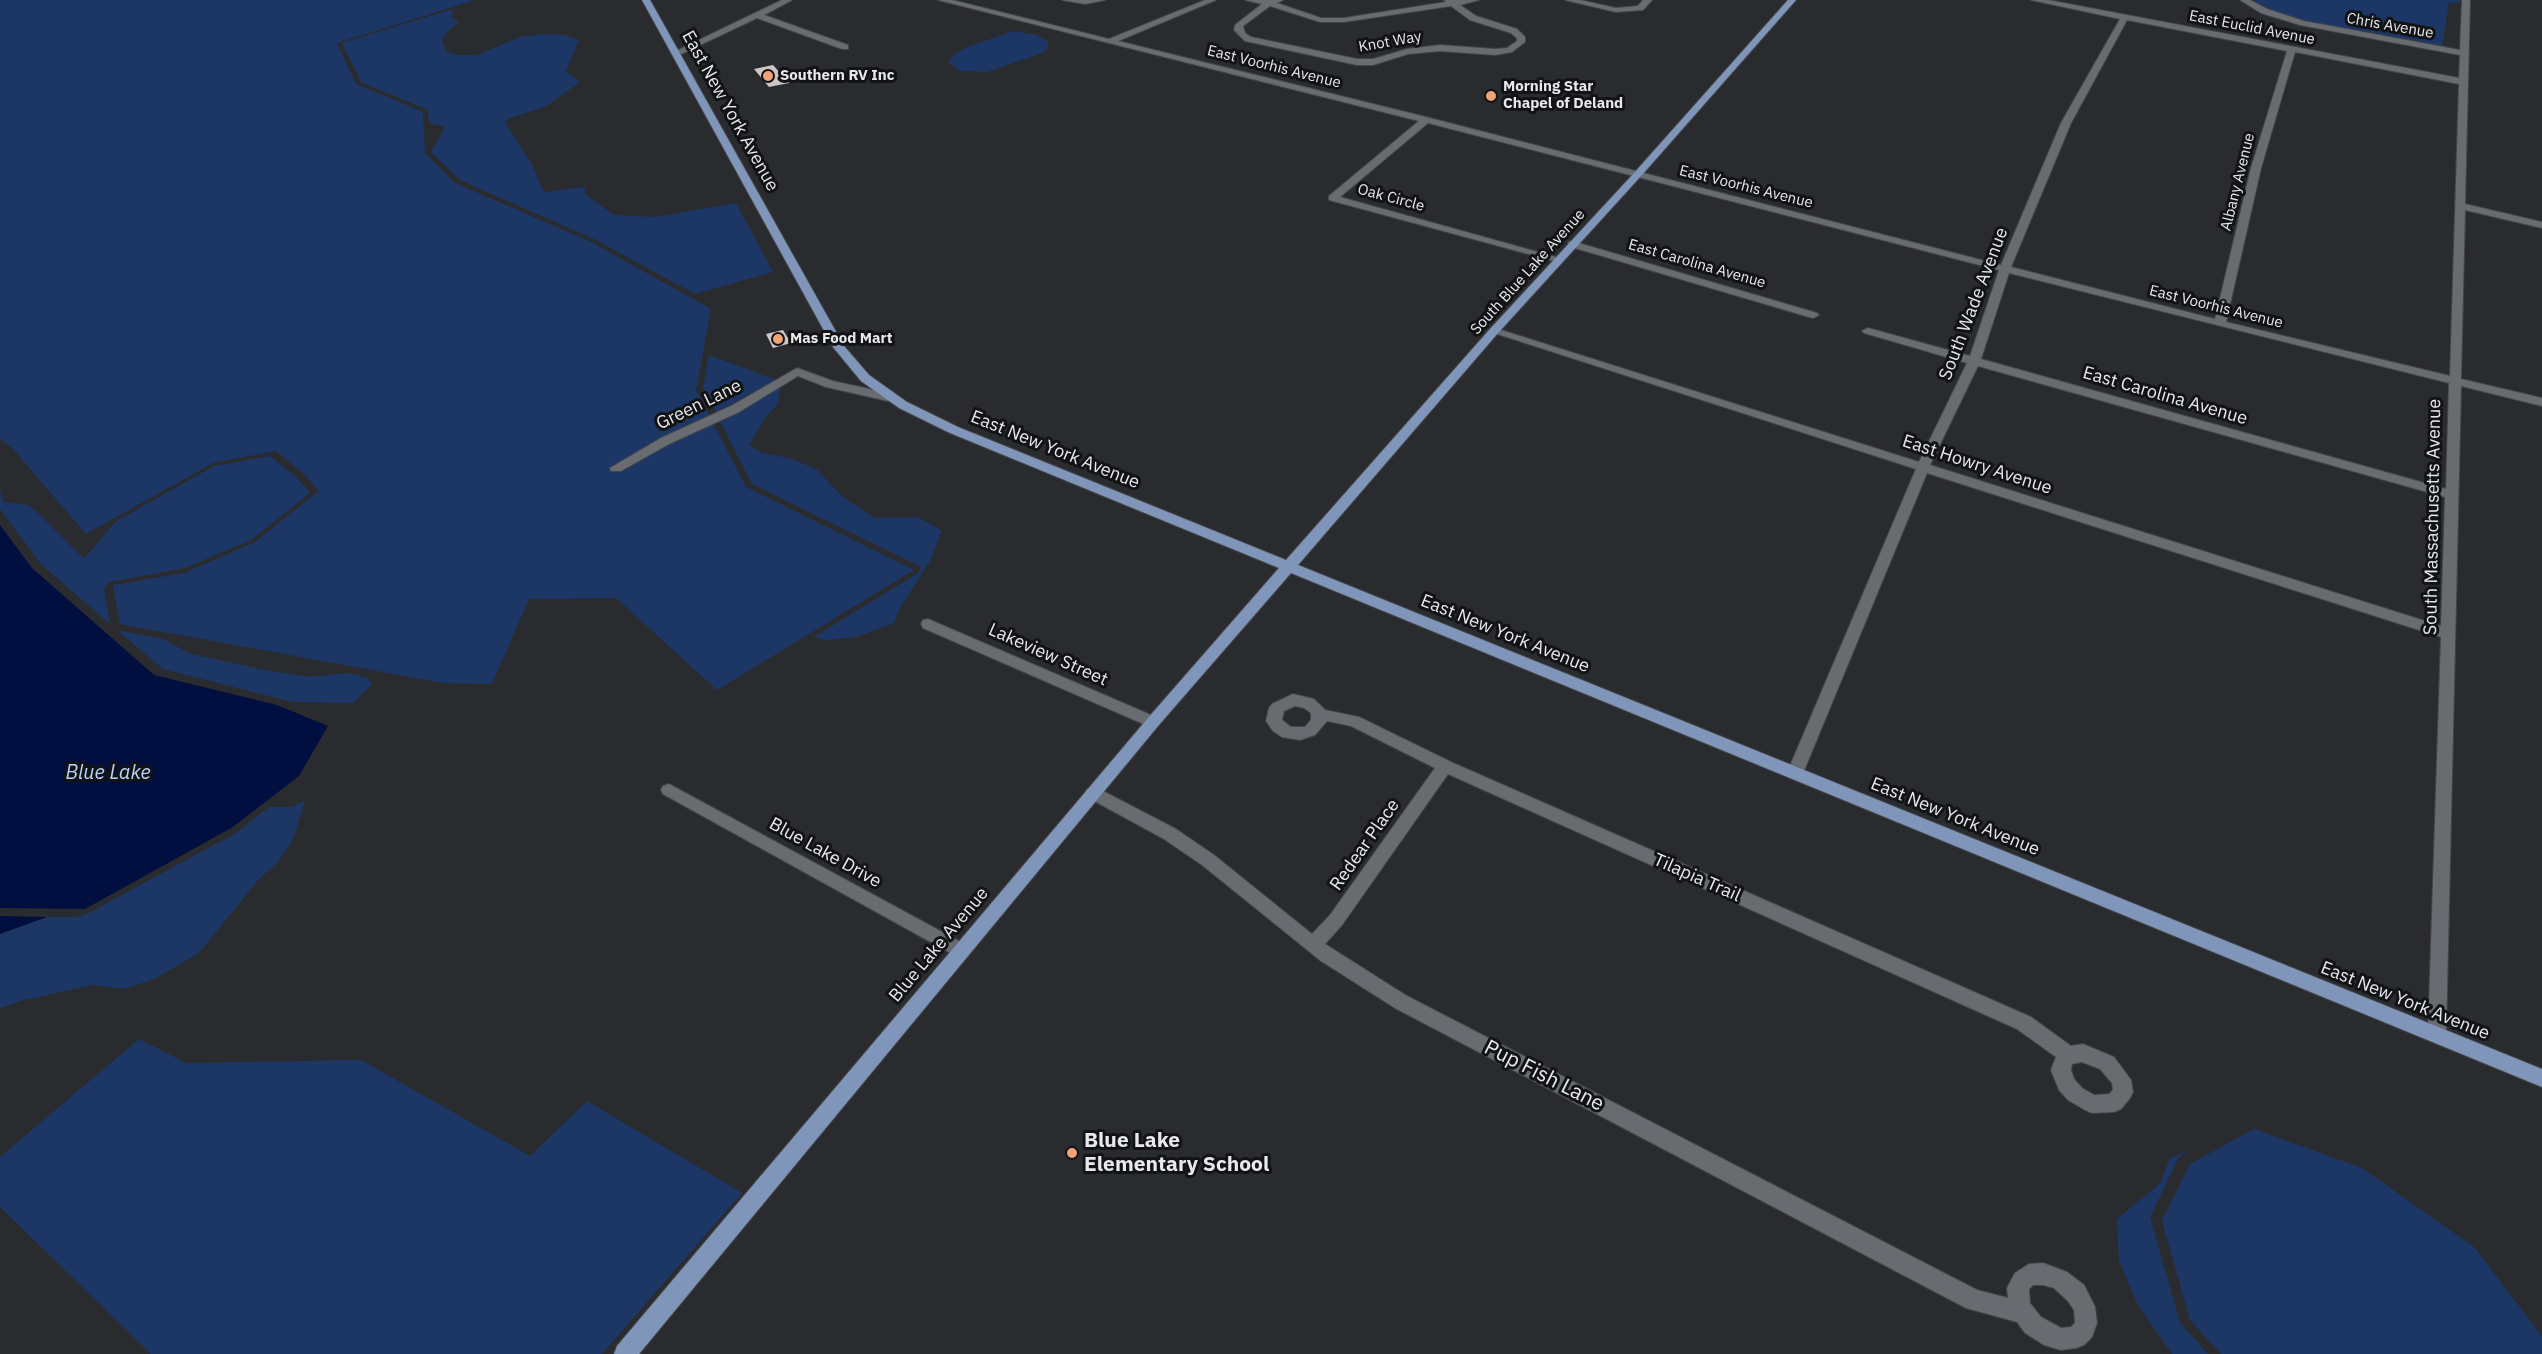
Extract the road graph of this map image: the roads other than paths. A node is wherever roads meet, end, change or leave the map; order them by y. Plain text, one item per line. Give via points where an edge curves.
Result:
1 (646, 0) edge
2 (788, 0) edge
3 (942, 0) edge
4 (1066, 0) edge
5 (1101, 0) edge
6 (1212, 0) edge
7 (1249, 0) edge
8 (1279, 0) edge
9 (1475, 0) edge
10 (1569, 0) edge
11 (1648, 0) edge
12 (1792, 0) edge
13 (2035, 0) edge
14 (2244, 0) edge
15 (2466, 0) edge
16 (1452, 2) edge
17 (1269, 3) junction
18 (757, 15) junction
19 (2125, 17) junction
20 (1108, 42) junction
21 (845, 47) dead end
22 (2292, 49) junction
23 (676, 53) junction
24 (2464, 53) junction
25 (2464, 82) junction
26 (1426, 120) junction
27 (1638, 174) junction
28 (2460, 206) junction
29 (2542, 225) edge
30 (1572, 244) junction
31 (1558, 259) junction
32 (2006, 269) junction
33 (1813, 315) dead end
34 (2220, 324) junction
35 (1494, 331) junction
36 (1868, 331) dead end
37 (1974, 361) junction
38 (2454, 379) junction
39 (888, 397) junction
40 (2542, 402) edge
41 (1923, 467) junction
42 (616, 468) dead end
43 (2452, 495) junction
44 (1289, 567) junction
45 (928, 624) dead end
46 (2449, 634) junction
47 (1318, 714) dead end
48 (1152, 722) junction
49 (1445, 766) junction
50 (1795, 773) junction
51 (669, 790) dead end
52 (1093, 793) junction
53 (1313, 945) junction
54 (962, 951) junction
55 (2438, 1035) junction
56 (2070, 1056) dead end
57 (2542, 1078) edge
58 (2023, 1313) dead end
59 (625, 1354) edge

1 - 23 main road, East New York Avenue
2 - 18 street
3 - 20 street, East Voorhis Avenue
4 - 5 street
6 - 20 street
7 - 17 street
8 - 17 street, Knot Way
9 - 16 street
10 - 11 street via 1616,10 1640,8
12 - 27 main road, South Blue Lake Avenue
13 - 19 street, East Euclid Avenue
14 - 24 street, Chris Avenue via 2303,24
15 - 24 street, South Massachusetts Avenue
16 - 17 street via 1344,20 1320,20
16 - 17 street, Knot Way via 1473,18 1514,31 1521,42 1517,47 1495,52 1440,48 1373,62 1341,60 1242,35 1239,25
18 - 21 street
18 - 23 street
19 - 22 street, East Euclid Avenue
19 - 32 street, South Wade Avenue via 2066,123
20 - 26 street, East Voorhis Avenue
22 - 25 street, East Euclid Avenue
22 - 34 street, Albany Avenue via 2256,168
23 - 39 main road, East New York Avenue via 835,341 856,368
24 - 25 street, South Massachusetts Avenue
25 - 28 street, South Massachusetts Avenue
26 - 27 street, East Voorhis Avenue
26 - 31 street, Oak Circle via 1333,198
27 - 30 main road, South Blue Lake Avenue
27 - 32 street, East Voorhis Avenue
28 - 29 street
28 - 38 street, South Massachusetts Avenue
30 - 31 main road, South Blue Lake Avenue
30 - 33 street, East Carolina Avenue
31 - 35 main road, South Blue Lake Avenue
32 - 34 street, East Voorhis Avenue
32 - 37 street, South Wade Avenue
34 - 38 street, East Voorhis Avenue
35 - 41 street, East Howry Avenue
35 - 44 main road, South Blue Lake Avenue
36 - 37 street, East Carolina Avenue
37 - 41 street, South Wade Avenue
37 - 43 street, East Carolina Avenue
38 - 40 street, East Voorhis Avenue
38 - 43 street, South Massachusetts Avenue
39 - 42 street, Green Lane via 796,372 735,409
39 - 44 main road, East New York Avenue via 954,430
41 - 46 street, East Howry Avenue
41 - 50 street, South Wade Avenue
43 - 46 street, South Massachusetts Avenue
44 - 48 main road, Blue Lake Avenue
44 - 50 main road, East New York Avenue
45 - 48 street, Lakeview Street
46 - 55 street, South Massachusetts Avenue
47 - 49 street, Tilapia Trail via 1354,722
48 - 52 main road, Blue Lake Avenue
49 - 53 street, Redear Place via 1336,920
49 - 56 street, Tilapia Trail via 2024,1023
50 - 55 main road, East New York Avenue
51 - 54 street, Blue Lake Drive
52 - 53 street, Pup Fish Lane via 1170,834 1208,860
52 - 54 main road, Blue Lake Avenue
53 - 58 street, Pup Fish Lane via 1401,1002 1974,1300
54 - 59 main road, Blue Lake Avenue
55 - 57 main road, East New York Avenue

